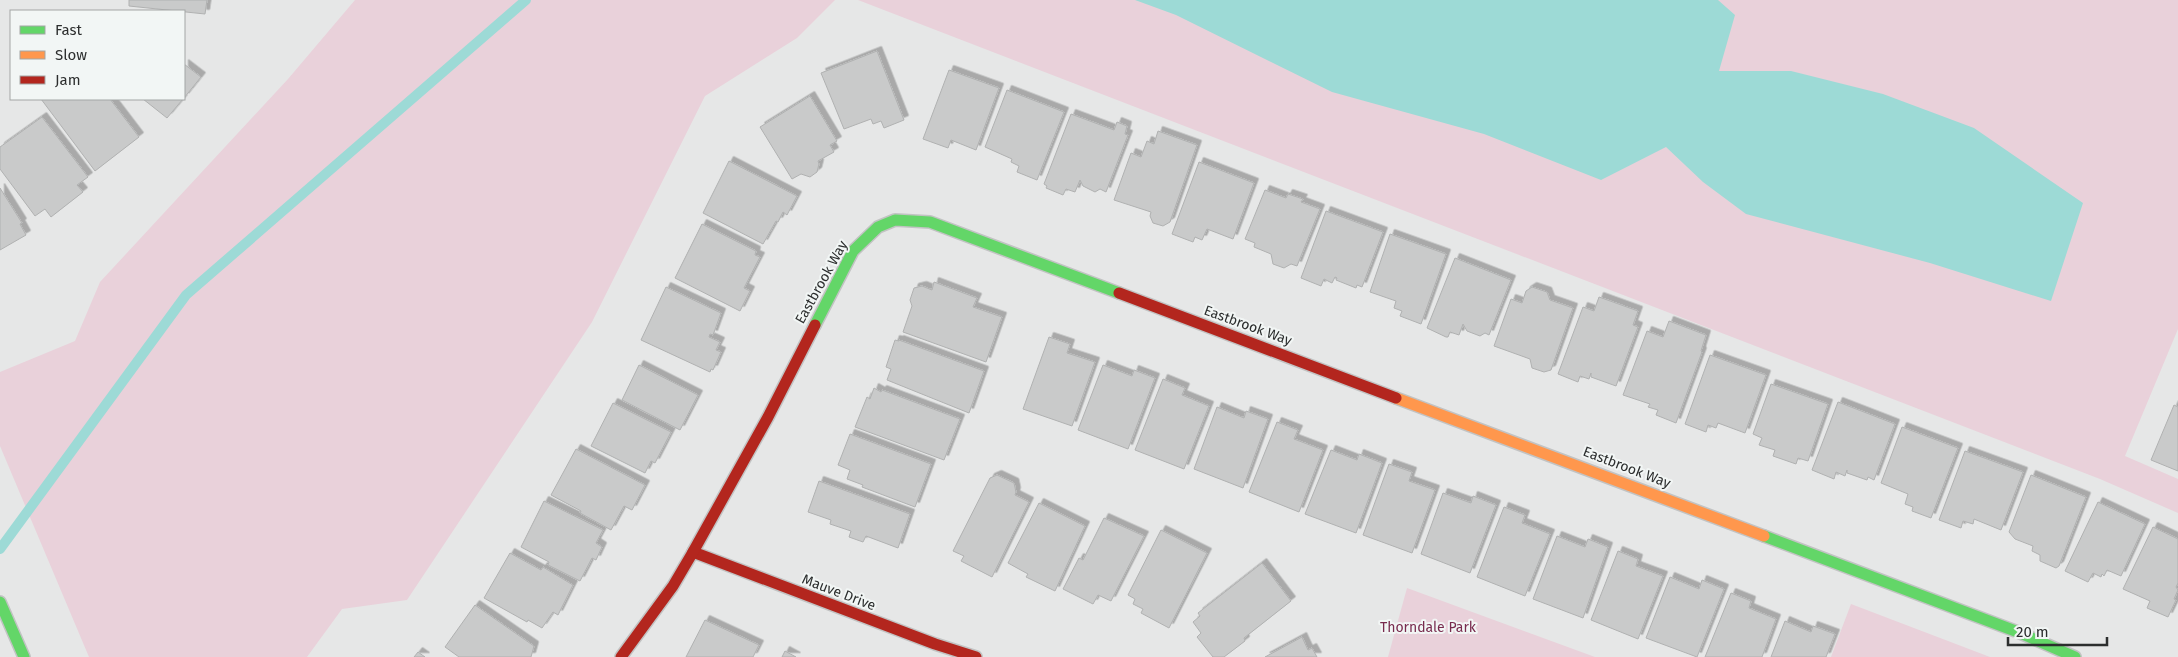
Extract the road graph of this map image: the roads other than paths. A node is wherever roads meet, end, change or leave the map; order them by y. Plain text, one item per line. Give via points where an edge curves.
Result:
1 (693, 552) junction
2 (0, 602) edge
3 (24, 657) edge
4 (621, 657) edge
5 (976, 657) edge
6 (2075, 657) edge

1 - 4 street, Eastbrook Way via 673,586
1 - 5 street, Mauve Drive
1 - 6 street, Eastbrook Way via 768,417 853,251 871,230 891,220 905,218 930,222 2009,628
2 - 3 street

